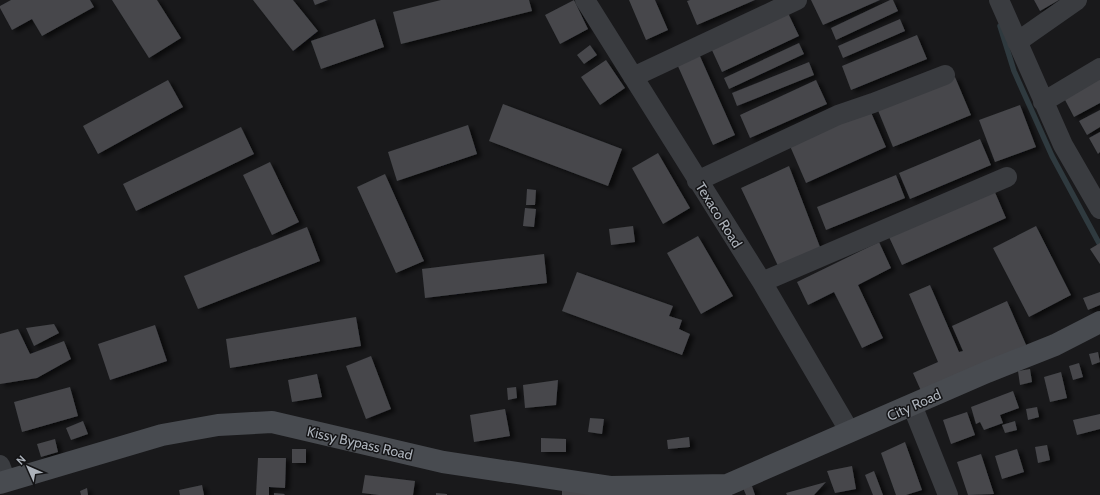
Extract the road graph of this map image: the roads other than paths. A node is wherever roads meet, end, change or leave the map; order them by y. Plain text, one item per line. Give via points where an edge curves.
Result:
1 (585, 0) edge
2 (797, 0) edge
3 (999, 0) edge
4 (1078, 0) edge
5 (1017, 42) junction
6 (1100, 68) edge
7 (945, 75) dead end
8 (633, 77) junction
9 (1043, 102) junction
10 (1006, 177) dead end
11 (697, 181) junction
12 (1100, 209) edge
13 (762, 282) junction
14 (1100, 322) edge
15 (912, 405) junction
16 (850, 432) junction
17 (2, 476) edge
18 (718, 490) edge
19 (948, 495) edge

1 - 8 street, Texaco Road
2 - 8 street
3 - 5 street
4 - 5 street
5 - 9 street
6 - 9 street
7 - 11 street via 838,115
8 - 11 street, Texaco Road
9 - 12 street via 1062,145
10 - 13 street
11 - 13 street, Texaco Road
13 - 16 street, Texaco Road
14 - 15 main road, City Road via 1055,345
15 - 16 main road, City Road
15 - 19 street
16 - 18 main road, City Road
17 - 18 main road, Kissy Bypass Road via 162,435 218,425 272,422 443,462 610,487

